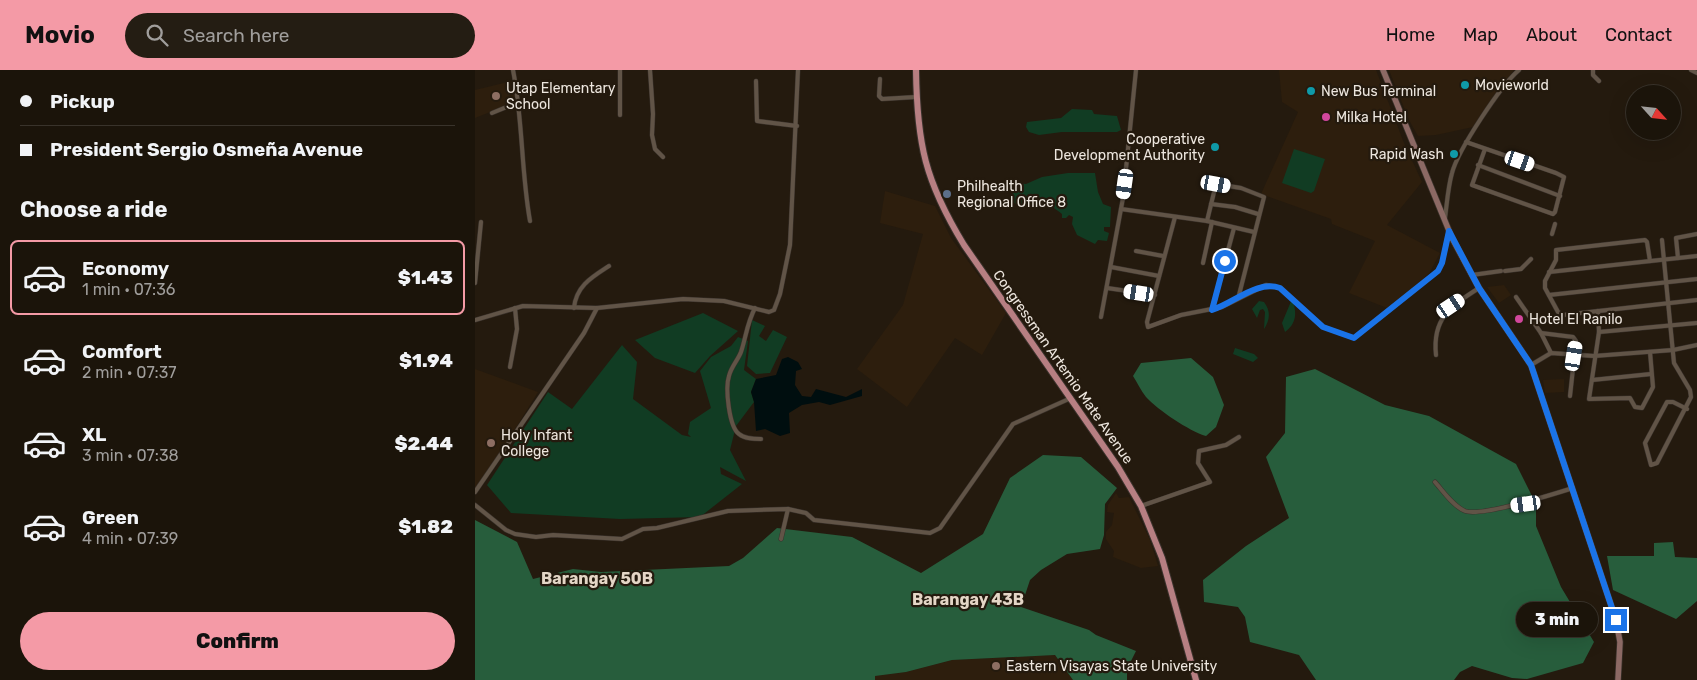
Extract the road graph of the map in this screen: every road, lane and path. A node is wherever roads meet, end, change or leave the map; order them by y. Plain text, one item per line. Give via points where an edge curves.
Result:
1 (513, 70) edge
2 (620, 70) edge
3 (650, 70) edge
4 (798, 70) edge
5 (916, 70) edge
6 (1136, 70) edge
7 (1383, 70) edge
8 (1519, 70) edge
9 (1593, 70) edge
10 (1691, 70) edge
11 (1697, 73) edge
12 (881, 79) dead end
13 (756, 81) dead end
14 (1599, 81) dead end
15 (917, 97) junction
16 (519, 102) junction
17 (492, 113) dead end
18 (620, 115) dead end
19 (797, 126) junction
20 (1466, 142) junction
21 (1485, 149) junction
22 (663, 157) dead end
23 (1478, 166) junction
24 (1560, 196) junction
25 (1211, 204) junction
26 (1121, 209) junction
27 (1555, 212) junction
28 (1259, 214) junction
29 (1175, 217) junction
30 (1557, 219) dead end
31 (1445, 220) junction
32 (530, 221) dead end
33 (1207, 221) junction
34 (481, 222) dead end
35 (1212, 222) junction
36 (1555, 224) dead end
37 (1234, 228) junction
38 (1449, 231) junction
39 (1254, 232) junction
40 (1552, 234) dead end
41 (1697, 234) edge
42 (1662, 240) dead end
43 (1135, 251) dead end
44 (1163, 256) junction
45 (1697, 256) edge
46 (1678, 258) junction
47 (1531, 259) dead end
48 (1664, 260) junction
49 (1650, 261) junction
50 (1203, 263) dead end
51 (609, 266) dead end
52 (1111, 267) junction
53 (1549, 272) junction
54 (1472, 275) junction
55 (1159, 276) junction
56 (1697, 278) edge
57 (1665, 282) junction
58 (475, 283) edge
59 (1107, 288) junction
60 (1479, 288) junction
61 (1155, 295) junction
62 (1549, 295) junction
63 (1241, 297) junction
64 (1516, 297) dead end
65 (1697, 300) edge
66 (1668, 304) junction
67 (515, 308) junction
68 (574, 308) junction
69 (597, 308) junction
70 (755, 308) junction
71 (1212, 310) junction
72 (1598, 311) junction
73 (1101, 317) dead end
74 (475, 320) edge
75 (1697, 323) edge
76 (1671, 326) junction
77 (1599, 332) junction
78 (1541, 333) junction
79 (1697, 346) edge
80 (1673, 350) junction
81 (1650, 352) junction
82 (1551, 353) junction
83 (1436, 355) dead end
84 (1574, 356) junction
85 (1594, 356) junction
86 (1531, 365) junction
87 (510, 368) dead end
88 (1651, 374) junction
89 (1592, 380) junction
90 (1570, 396) dead end
91 (1071, 398) junction
92 (1687, 409) junction
93 (1239, 437) dead end
94 (761, 439) dead end
95 (1435, 482) dead end
96 (1573, 488) junction
97 (475, 492) edge
98 (475, 505) edge
99 (1141, 506) junction
100 (788, 509) junction
101 (781, 539) dead end
102 (1196, 680) edge
103 (1618, 680) edge

1 - 16 street
2 - 18 street
3 - 22 street via 652,134 655,149
4 - 19 street
5 - 15 main road, Congressman Artemio Mate Avenue
6 - 26 street
7 - 31 main road
8 - 20 street
9 - 14 street
10 - 11 street
12 - 15 street via 881,99
13 - 19 street via 758,122
15 - 91 main road, Congressman Artemio Mate Avenue via 922,154 946,216
16 - 17 street
16 - 32 street
19 - 70 street via 790,244 780,294 773,310
20 - 21 street
20 - 31 street via 1452,172
21 - 23 street
21 - 24 street via 1564,177
23 - 24 street
23 - 27 street via 1472,185 1553,214
24 - 27 street
25 - 28 street
25 - 28 street via 1216,184 1241,188 1264,196
25 - 33 street
26 - 29 street
26 - 52 street
27 - 30 street
28 - 39 street
29 - 33 street
29 - 44 street
31 - 38 main road
33 - 35 street
34 - 58 street
35 - 37 street
35 - 50 street
36 - 40 street
37 - 39 street
37 - 71 street
38 - 54 main road
38 - 63 street via 1438,271 1354,338 1323,327 1277,287 1260,287
39 - 63 street
41 - 46 street via 1677,237
42 - 48 street
43 - 44 street
44 - 55 street
45 - 46 street
46 - 48 street
47 - 54 street via 1521,269
48 - 49 street
48 - 57 street
49 - 53 street
49 - 53 street via 1645,240 1556,250 1556,260
51 - 68 street via 579,290
52 - 55 street
52 - 59 street
53 - 62 street via 1545,281
54 - 60 main road
55 - 61 street
56 - 57 street
57 - 62 street
57 - 66 street
59 - 61 street
59 - 73 street
60 - 83 street via 1450,308 1434,340
60 - 86 main road
61 - 71 street via 1148,327
62 - 72 street via 1560,314
63 - 71 street
64 - 78 street
65 - 66 street
66 - 72 street
66 - 76 street
67 - 68 street
67 - 74 street
67 - 87 street via 517,329
68 - 69 street
69 - 70 street via 683,299 724,301
69 - 97 street
70 - 94 street via 727,386 732,425 749,439
72 - 77 street
75 - 76 street
76 - 77 street
76 - 80 street
77 - 85 street
78 - 82 street
78 - 84 street via 1575,338
79 - 80 street
80 - 81 street
80 - 92 street via 1674,363 1690,390
81 - 85 street
81 - 88 street
82 - 84 street
82 - 86 street
84 - 85 street
84 - 90 street
85 - 89 street
86 - 96 main road
88 - 89 street
88 - 89 street via 1653,387 1640,409 1630,398 1589,399
91 - 99 main road, Congressman Artemio Mate Avenue
91 - 100 street via 1013,424 935,532 818,521 806,513
92 - 92 street via 1667,402 1645,443 1651,464 1657,464
93 - 99 street via 1225,445 1199,451 1198,463 1210,482
95 - 96 street via 1460,508 1470,512 1526,504
96 - 103 main road via 1616,620 1620,642
98 - 100 street via 515,534 615,539 643,529 728,511
99 - 102 main road, Congressman Artemio Mate Avenue via 1162,558
100 - 101 street

